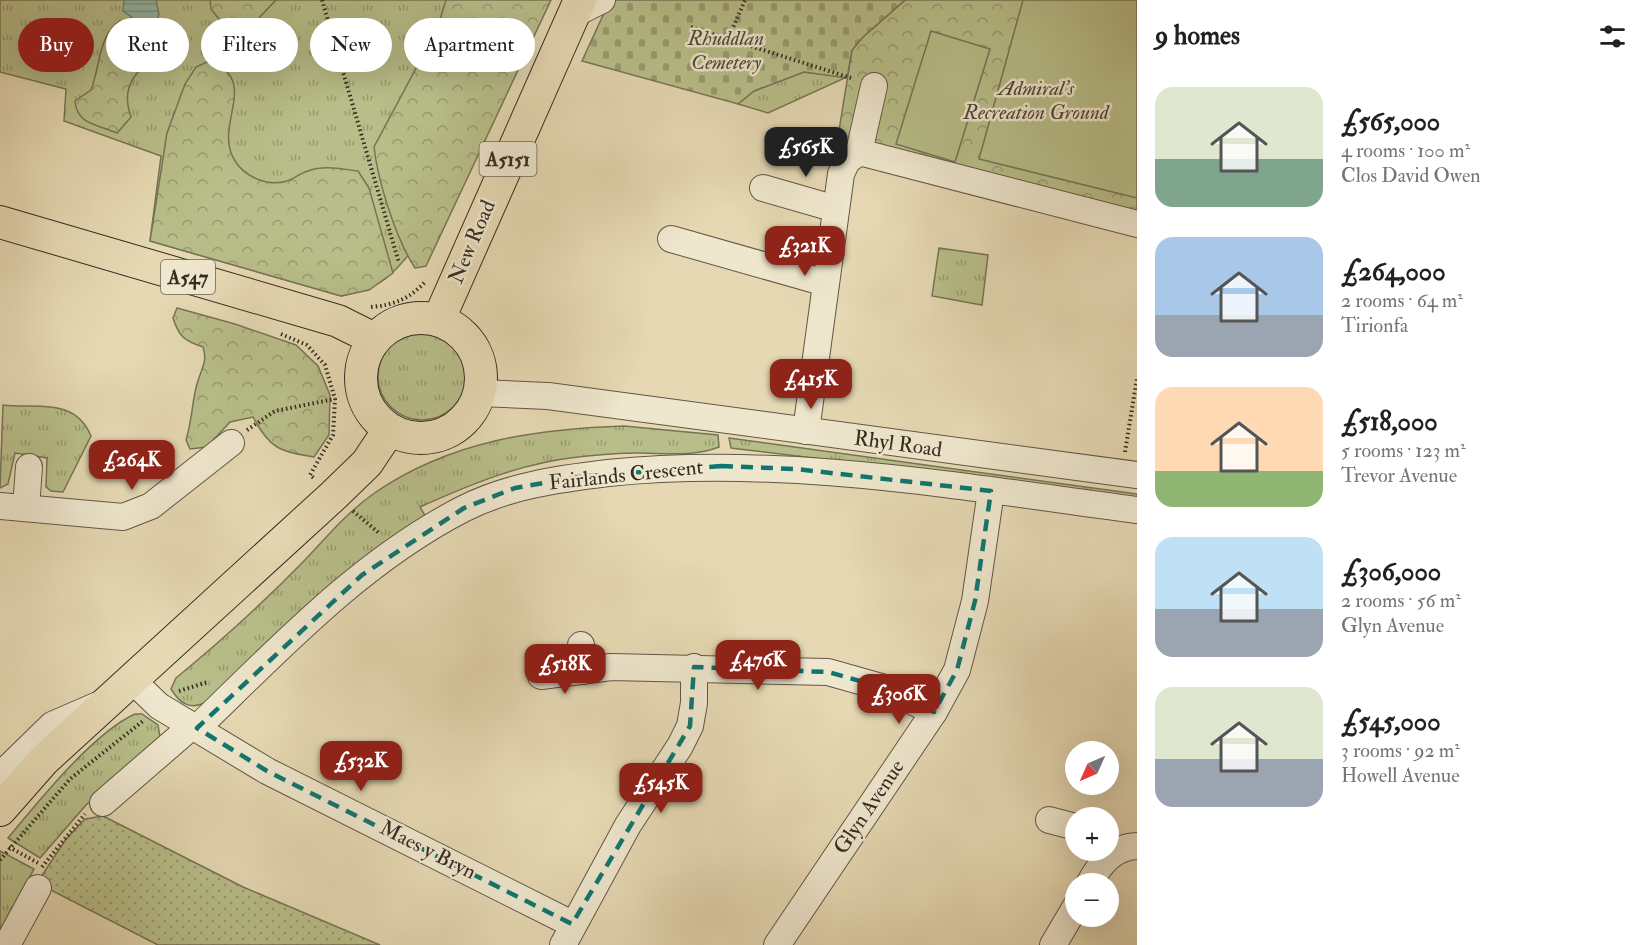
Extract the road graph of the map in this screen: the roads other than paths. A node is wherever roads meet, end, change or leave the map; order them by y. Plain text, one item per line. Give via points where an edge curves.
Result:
1 (602, 0) edge
2 (577, 7) edge
3 (874, 86) road end
4 (859, 152) junction
5 (763, 188) dead end
6 (837, 209) junction
7 (0, 222) edge
8 (1137, 224) edge
9 (671, 239) dead end
10 (826, 283) junction
11 (439, 320) junction
12 (374, 339) junction
13 (480, 393) junction
14 (389, 430) junction
15 (806, 431) junction
16 (231, 443) road end
17 (29, 467) dead end
18 (1130, 474) edge
19 (991, 491) junction
20 (0, 506) edge
21 (26, 508) junction
22 (1137, 510) edge
23 (581, 645) dead end
24 (694, 668) junction
25 (583, 671) junction
26 (541, 676) dead end
27 (123, 690) junction
28 (934, 712) junction
29 (195, 727) junction
30 (0, 793) edge
31 (103, 803) road end
32 (0, 810) edge
33 (1049, 820) dead end
34 (1065, 824) edge
35 (1119, 839) edge
36 (1137, 845) edge
37 (1096, 873) edge
38 (40, 877) road end
39 (1065, 925) edge
40 (567, 935) edge
41 (7, 945) edge
42 (777, 945) edge
43 (1053, 945) edge

1 - 2 street
2 - 11 main road, New Road / A5151
3 - 4 street
4 - 6 street via 847,161 841,174
4 - 8 street
5 - 6 street
6 - 10 street
7 - 12 main road, A547 via 338,321
9 - 10 street
10 - 15 street
11 - 12 main road via 408,318 389,326
11 - 13 main road via 458,329 475,350 482,370
12 - 14 main road via 364,357 361,388 368,408
13 - 14 main road via 471,413 454,430 434,438 408,438
13 - 15 street, Rhyl Road via 548,396
14 - 27 main road via 367,463
15 - 18 street, Rhyl Road
16 - 21 street via 151,506 123,517
17 - 21 street
19 - 22 street, Fairlands Crescent
19 - 28 street, Glyn Avenue via 975,602 957,670
19 - 29 street, Fairlands Crescent via 796,469 721,466 600,474 515,488 464,508 362,575
20 - 21 street
23 - 25 street
24 - 25 street via 611,667
24 - 28 street via 828,672 888,689
24 - 40 street via 690,726 628,825
25 - 26 street
27 - 29 street, Maes y Bryn
27 - 30 street via 52,724 10,766
27 - 32 main road via 44,760
28 - 42 street, Glyn Avenue
29 - 31 street, Fairlands Crescent
29 - 40 street, Maes y Bryn via 267,771
33 - 34 street
35 - 36 street
36 - 37 street via 1124,846 1108,856
38 - 41 street
39 - 43 street

